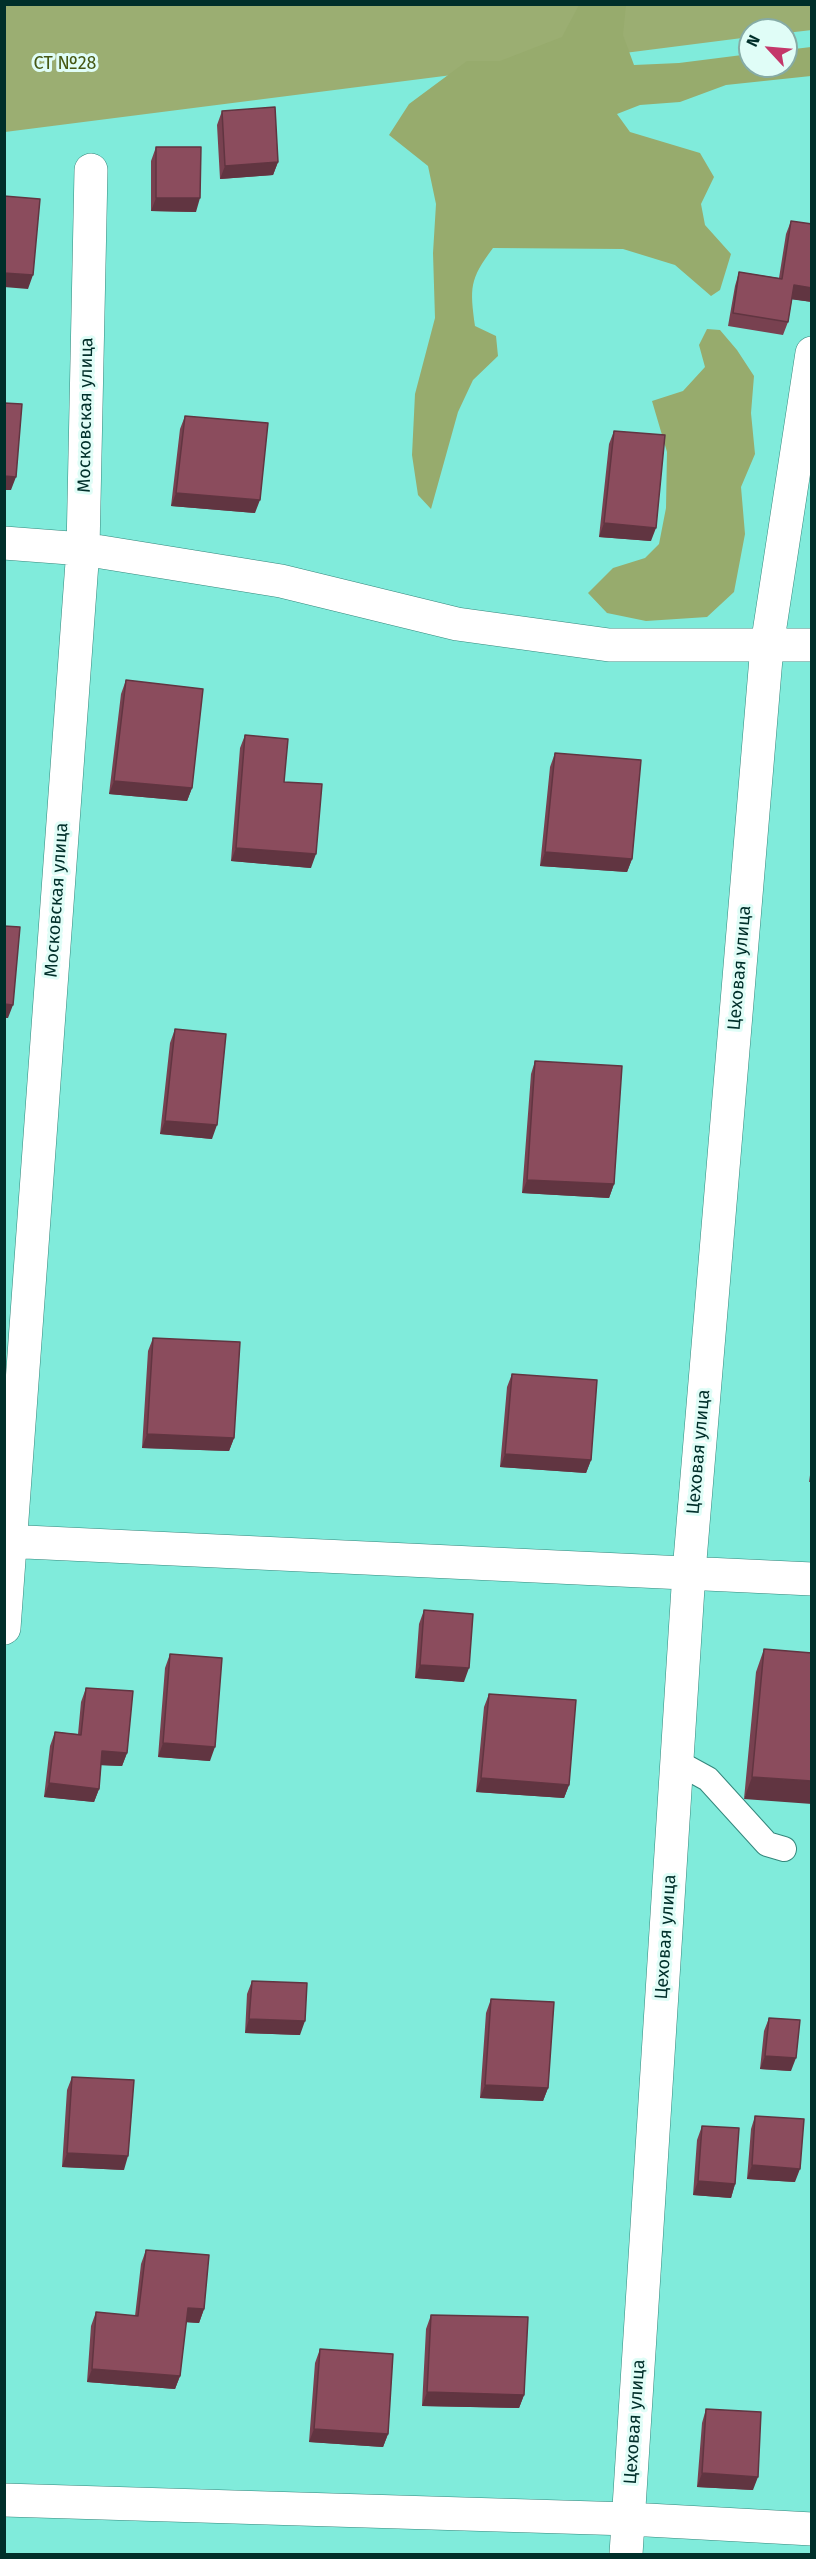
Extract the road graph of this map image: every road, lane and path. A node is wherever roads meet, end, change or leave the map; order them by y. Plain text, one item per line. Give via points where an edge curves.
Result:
1 (91, 170) dead end
2 (812, 353) edge
3 (4, 543) edge
4 (83, 549) junction
5 (812, 645) edge
6 (767, 646) junction
7 (7, 1541) edge
8 (689, 1572) junction
9 (812, 1579) edge
10 (4, 1628) edge
11 (677, 1762) junction
12 (784, 1849) dead end
13 (4, 2500) edge
14 (629, 2519) junction
15 (812, 2529) edge
16 (626, 2554) edge

1 - 4 street, Московская улица
2 - 6 street, Цеховая улица
3 - 4 street
4 - 6 street via 281,580 457,624 609,645
4 - 7 street, Московская улица
5 - 6 street
6 - 8 street, Цеховая улица
7 - 8 street
7 - 10 street, Московская улица
8 - 9 street
8 - 11 street, Цеховая улица
11 - 12 lane via 708,1779 767,1844
11 - 14 street, Цеховая улица
13 - 14 street
14 - 15 street
14 - 16 street, Цеховая улица

